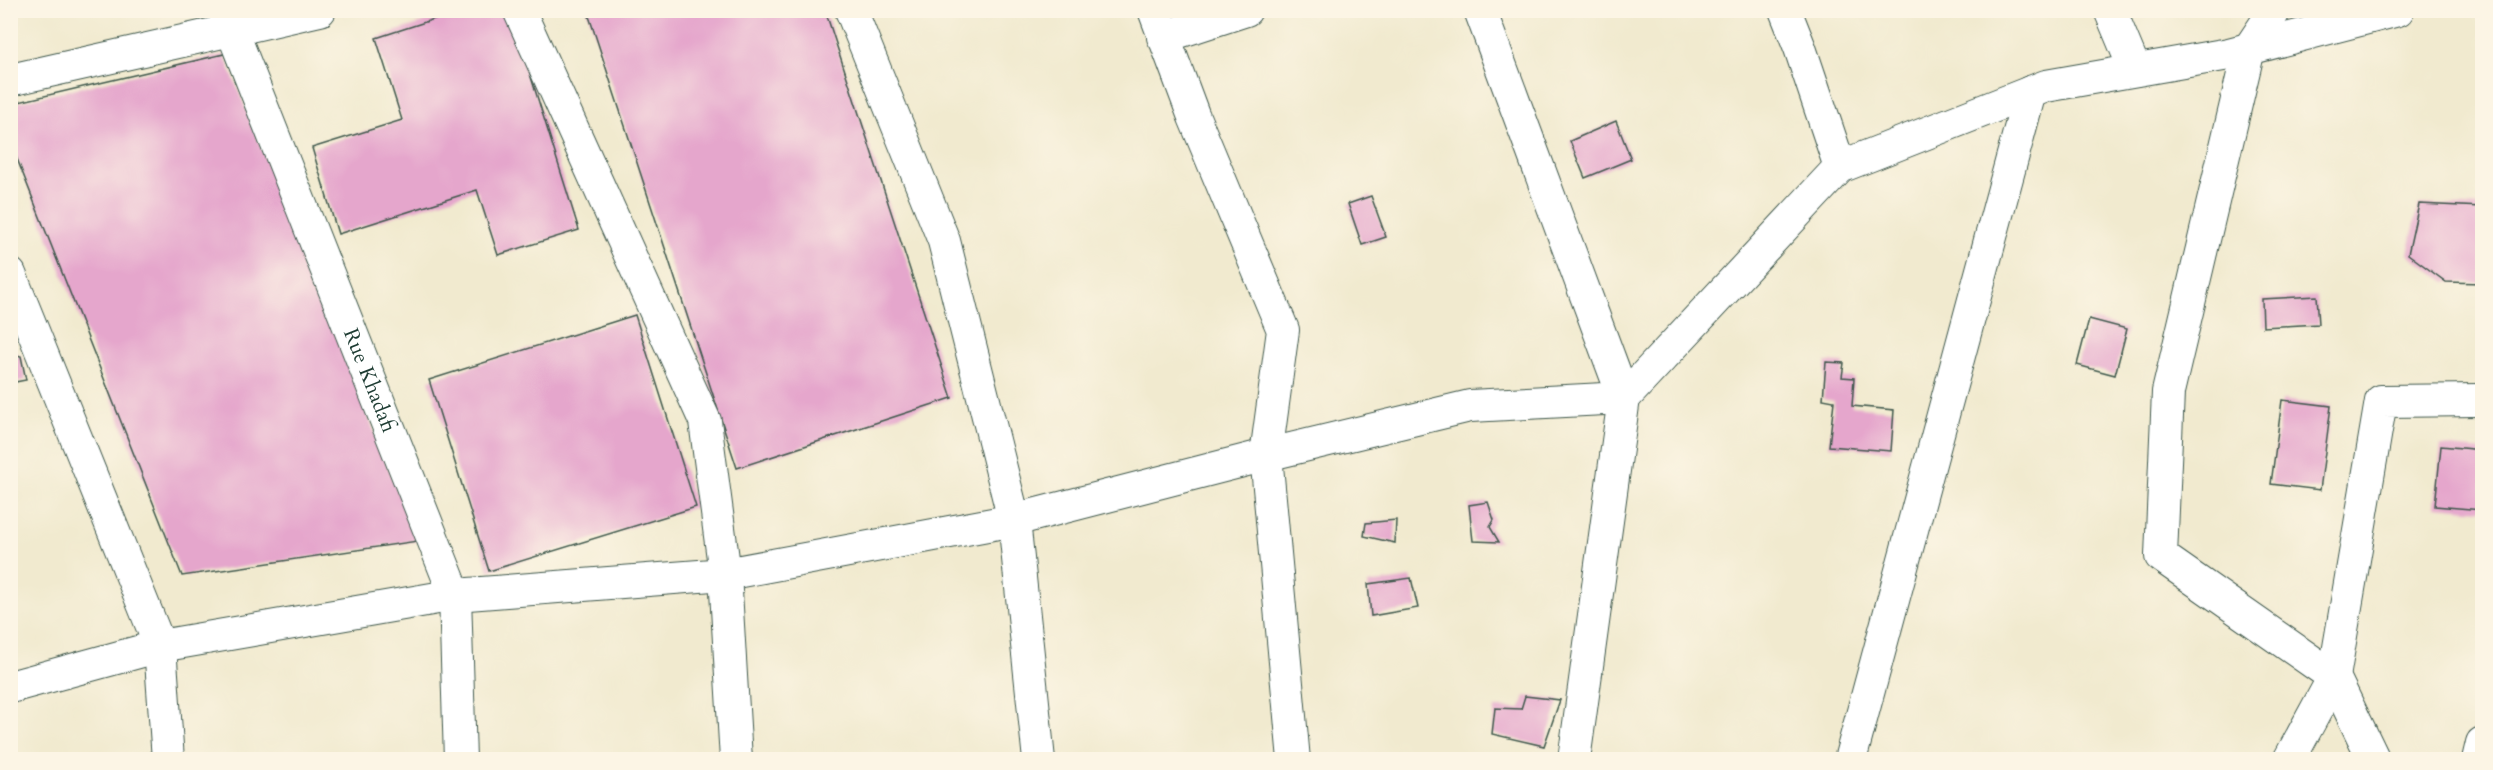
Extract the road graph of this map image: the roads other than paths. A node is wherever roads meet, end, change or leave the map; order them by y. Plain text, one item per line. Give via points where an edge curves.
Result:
1 (320, 10) edge
2 (519, 10) edge
3 (851, 10) edge
4 (1246, 10) edge
5 (1480, 10) edge
6 (1785, 10) edge
7 (2110, 10) edge
8 (2275, 10) edge
9 (2398, 10) edge
10 (229, 20) edge
11 (1159, 24) edge
12 (2249, 49) junction
13 (2135, 70) junction
14 (10, 80) edge
15 (2030, 92) junction
16 (1840, 167) junction
17 (10, 274) edge
18 (1624, 398) junction
19 (2482, 400) edge
20 (1266, 455) junction
21 (1014, 520) junction
22 (725, 574) junction
23 (454, 595) junction
24 (160, 646) junction
25 (2334, 677) junction
26 (10, 687) edge
27 (2482, 742) edge
28 (168, 759) edge
29 (460, 759) edge
30 (736, 759) edge
31 (1039, 759) edge
32 (1294, 759) edge
33 (1574, 759) edge
34 (1850, 759) edge
35 (2289, 759) edge
36 (2374, 759) edge
37 (2478, 759) edge

1 - 10 street
2 - 22 street via 705,421
3 - 21 street via 944,241
4 - 11 street
5 - 18 street
6 - 16 street
7 - 13 street
8 - 12 street
9 - 12 street
10 - 14 street
10 - 23 street, Rue Khadafi
11 - 20 street via 1283,330
12 - 13 street
12 - 25 street via 2168,392 2161,555
13 - 15 street
15 - 16 street
15 - 34 street
16 - 18 street
17 - 24 street
18 - 20 street via 1470,406
18 - 33 street
19 - 25 street via 2381,401
20 - 21 street
20 - 32 street
21 - 22 street
21 - 31 street
22 - 23 street
22 - 30 street
23 - 24 street
23 - 29 street, Rue Khadafi
24 - 26 street
24 - 28 street
25 - 35 street
25 - 36 street
27 - 37 street

